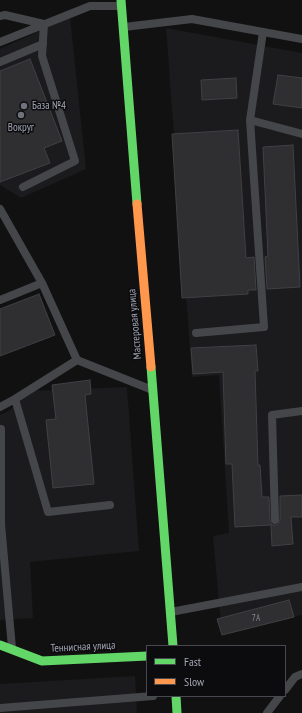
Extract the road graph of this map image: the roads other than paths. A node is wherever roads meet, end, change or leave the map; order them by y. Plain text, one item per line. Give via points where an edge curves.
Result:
1 (121, 3) edge
2 (0, 16) edge
3 (44, 24) junction
4 (123, 27) junction
5 (263, 32) junction
6 (302, 39) edge
7 (0, 42) edge
8 (43, 44) junction
9 (0, 62) edge
10 (250, 120) junction
11 (302, 134) edge
12 (23, 187) dead end
13 (0, 209) edge
14 (42, 283) junction
15 (0, 300) edge
16 (196, 333) dead end
17 (77, 360) junction
18 (152, 390) junction
19 (15, 399) junction
20 (0, 407) edge
21 (302, 411) edge
22 (2, 429) dead end
23 (110, 505) dead end
24 (275, 520) dead end
25 (302, 587) edge
26 (170, 612) junction
27 (0, 645) edge
28 (173, 645) edge
29 (12, 649) junction
30 (146, 656) edge
31 (302, 674) edge
32 (286, 689) edge
33 (146, 697) edge
34 (176, 697) edge
35 (279, 697) edge
36 (0, 708) edge
37 (177, 713) edge
38 (267, 713) edge

1 - 3 lane via 90,6
1 - 4 main road, Мастеровая улица
2 - 3 lane
3 - 7 lane
3 - 8 lane
4 - 5 lane via 192,19
4 - 18 main road, Мастеровая улица
5 - 6 lane
5 - 10 lane
8 - 9 lane
8 - 12 lane via 42,56 75,161
10 - 11 lane
10 - 16 lane via 264,328
13 - 14 lane
14 - 15 lane
14 - 17 lane
17 - 18 lane
17 - 19 lane
18 - 26 main road, Мастеровая улица
19 - 20 lane
19 - 23 lane via 48,512
21 - 24 lane via 272,415
22 - 29 lane via 1,524
25 - 26 lane
26 - 28 main road, Мастеровая улица
27 - 29 main road, Теннисная улица
29 - 30 main road, Теннисная улица via 42,661
31 - 32 lane via 295,677
33 - 36 lane
34 - 37 main road
35 - 38 lane

